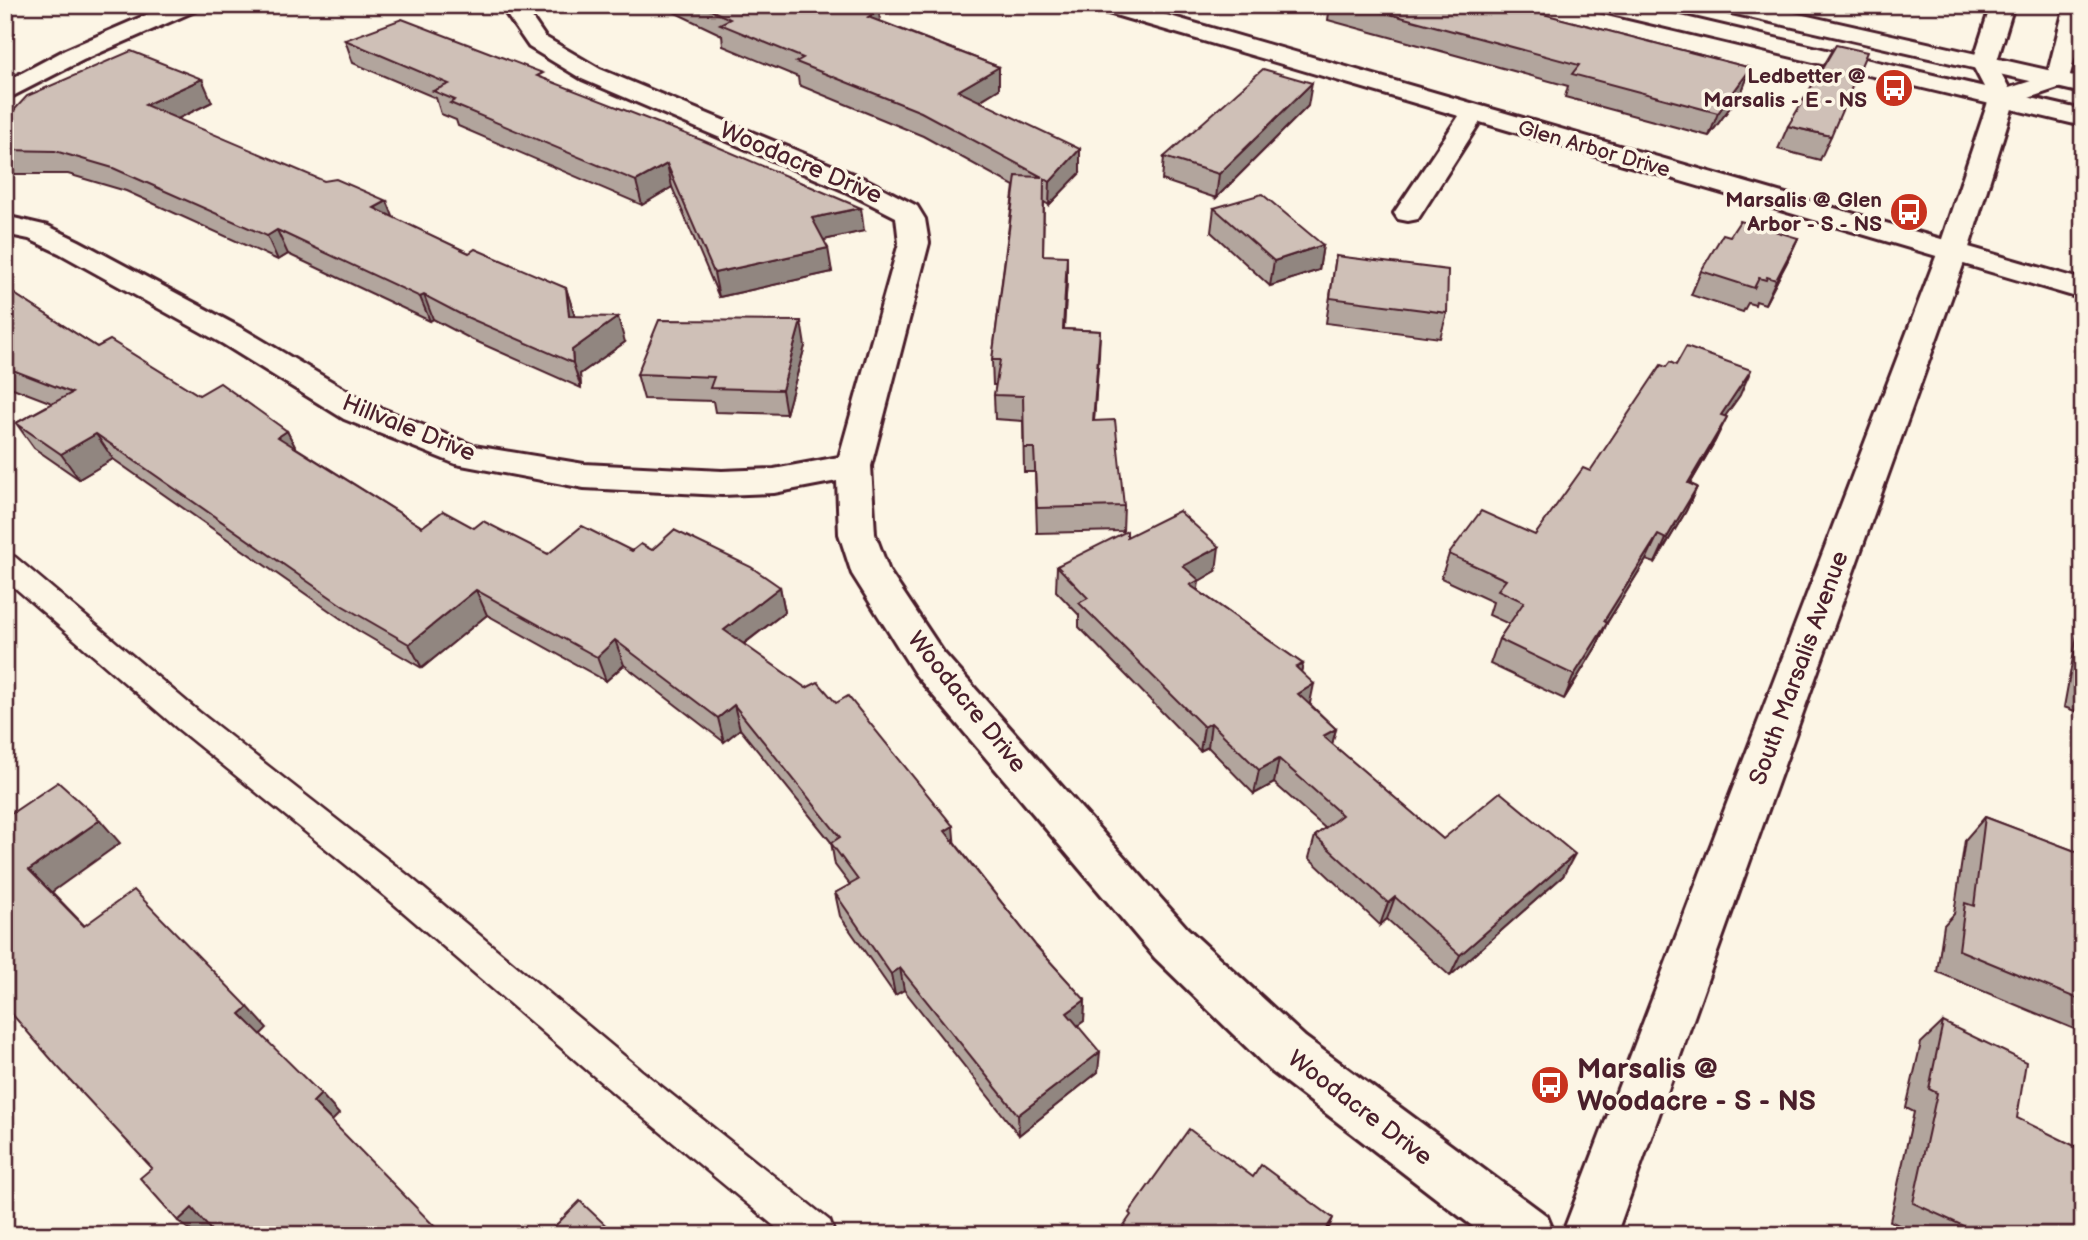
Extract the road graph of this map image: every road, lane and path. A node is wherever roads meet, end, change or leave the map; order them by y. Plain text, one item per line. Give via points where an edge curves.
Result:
1 (189, 5) edge
2 (511, 5) edge
3 (1106, 5) edge
4 (1603, 5) edge
5 (1727, 5) edge
6 (2003, 5) edge
7 (2077, 5) edge
8 (1984, 64) junction
9 (2071, 83) edge
10 (5, 92) edge
11 (2002, 99) junction
12 (1473, 114) junction
13 (2083, 118) edge
14 (1409, 213) dead end
15 (5, 225) edge
16 (1952, 254) junction
17 (2083, 290) edge
18 (854, 466) junction
19 (5, 564) edge
20 (816, 1235) edge
21 (1528, 1235) edge
22 (1588, 1235) edge

1 - 10 street via 74,55
2 - 18 street, Woodacre Drive via 537,42 591,74 855,185 907,212 914,243
3 - 12 street, Glen Arbor Drive
4 - 11 street
5 - 8 street
6 - 8 street
7 - 9 street
8 - 9 street
8 - 11 street
9 - 11 street
11 - 13 street
11 - 16 street, South Marsalis Avenue
12 - 14 street
12 - 16 street, Glen Arbor Drive
15 - 18 street, Hillvale Drive via 38,232 69,247 234,337 356,411 468,456 584,476 722,483 774,481
16 - 17 street, Glen Arbor Drive
16 - 22 street, South Marsalis Avenue
18 - 21 street, Woodacre Drive via 857,534 871,574 929,663 1171,943 1288,1054
19 - 20 lane via 187,720 398,887

